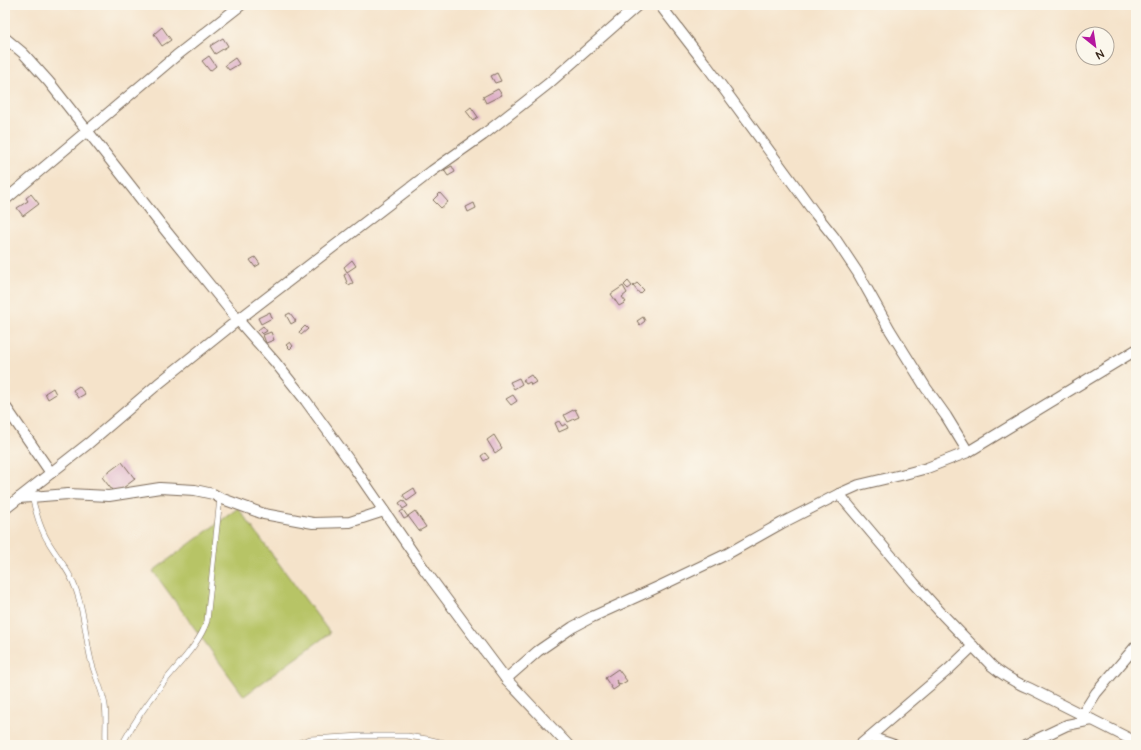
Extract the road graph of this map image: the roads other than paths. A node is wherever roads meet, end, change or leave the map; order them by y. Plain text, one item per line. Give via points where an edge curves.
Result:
1 (240, 5) edge
2 (638, 5) edge
3 (660, 5) edge
4 (5, 38) edge
5 (86, 132) junction
6 (5, 200) edge
7 (238, 320) junction
8 (1136, 350) edge
9 (5, 406) edge
10 (968, 452) junction
11 (51, 473) junction
12 (839, 494) junction
13 (32, 497) junction
14 (19, 498) junction
15 (220, 498) junction
16 (5, 509) edge
17 (384, 511) junction
18 (973, 646) junction
19 (1136, 646) edge
20 (506, 679) junction
21 (1082, 715) junction
22 (1092, 720) junction
23 (870, 737) junction
24 (1136, 742) edge
25 (106, 745) edge
26 (122, 745) edge
27 (292, 745) edge
28 (453, 745) edge
29 (568, 745) edge
30 (860, 745) edge
31 (894, 745) edge
32 (1025, 745) edge

1 - 5 street
2 - 7 street via 542,89 483,136 426,176
3 - 10 street via 834,237
4 - 5 street via 23,53 49,82
5 - 6 street
5 - 7 street
7 - 11 street
7 - 17 street via 306,401
8 - 10 street
9 - 11 street
10 - 12 street via 927,468 859,485
11 - 14 street
12 - 18 street via 914,583
12 - 20 street via 727,554 573,627 538,651
13 - 14 street
13 - 15 street via 68,494 109,496 160,488 195,490
13 - 25 lane via 48,542 70,574 76,588 90,658 105,706
14 - 16 street
15 - 17 street via 264,514 313,522 350,522
15 - 26 lane via 204,630 134,722
17 - 20 street
18 - 21 street via 1008,679
18 - 23 street via 950,669
19 - 21 street
20 - 29 street
21 - 22 street
22 - 24 street
22 - 32 street via 1067,725
23 - 30 street
23 - 31 street
27 - 28 lane via 310,739 339,736 407,736

